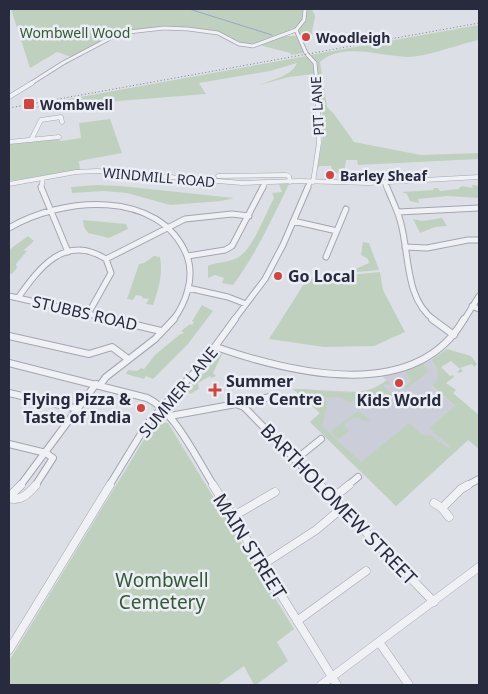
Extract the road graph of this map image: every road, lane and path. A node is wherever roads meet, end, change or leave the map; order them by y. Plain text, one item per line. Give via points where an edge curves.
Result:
1 (306, 9) edge
2 (297, 33) junction
3 (9, 96) edge
4 (62, 122) dead end
5 (60, 137) dead end
6 (31, 140) junction
7 (9, 142) edge
8 (218, 176) dead end
9 (479, 177) edge
10 (43, 178) junction
11 (266, 182) junction
12 (290, 182) junction
13 (311, 182) junction
14 (386, 183) junction
15 (9, 184) edge
16 (479, 208) edge
17 (346, 209) dead end
18 (50, 211) junction
19 (398, 212) junction
20 (249, 216) junction
21 (293, 221) junction
22 (168, 227) junction
23 (9, 228) edge
24 (337, 231) junction
25 (479, 240) edge
26 (405, 247) junction
27 (68, 252) junction
28 (188, 256) junction
29 (326, 257) dead end
30 (106, 259) junction
31 (188, 288) junction
32 (9, 296) edge
33 (479, 296) edge
34 (18, 298) junction
35 (246, 304) junction
36 (472, 306) junction
37 (479, 309) edge
38 (88, 314) junction
39 (161, 331) junction
40 (454, 335) junction
41 (9, 336) edge
42 (216, 347) junction
43 (128, 359) junction
44 (9, 363) edge
45 (98, 385) junction
46 (9, 393) edge
47 (270, 397) dead end
48 (244, 407) junction
49 (163, 408) junction
50 (78, 409) junction
51 (170, 416) junction
52 (321, 439) dead end
53 (9, 444) edge
54 (46, 453) junction
55 (295, 460) junction
56 (358, 476) dead end
57 (479, 478) edge
58 (275, 492) dead end
59 (9, 497) edge
60 (333, 498) junction
61 (434, 503) dead end
62 (342, 508) junction
63 (442, 508) junction
64 (232, 517) junction
65 (449, 517) dead end
66 (262, 565) junction
67 (366, 570) dead end
68 (477, 573) edge
69 (434, 602) junction
70 (297, 621) junction
71 (379, 642) junction
72 (9, 650) edge
73 (334, 681) edge
74 (321, 685) edge
75 (409, 685) edge

1 - 2 street
2 - 3 street via 249,46 218,33 188,29 120,33
2 - 13 street, PIT LANE via 306,53 315,63 319,97 319,143
4 - 6 street via 60,117 41,120
5 - 6 street
6 - 7 street
8 - 12 street via 286,175
9 - 14 street, WINDMILL ROAD
10 - 11 street, WINDMILL ROAD via 109,171 223,182
10 - 15 street, WINDMILL ROAD
10 - 18 street via 41,188
11 - 12 street, WINDMILL ROAD
11 - 20 street
12 - 13 street, WINDMILL ROAD
13 - 14 street, WINDMILL ROAD
13 - 21 street, SUMMER LANE
14 - 19 street
16 - 19 street
17 - 24 street
18 - 22 street via 90,205 120,207 148,215
18 - 23 street
18 - 27 street
19 - 26 street
20 - 22 street via 232,214 185,219
20 - 28 street via 229,248
21 - 24 street
21 - 35 street, SUMMER LANE via 264,279
22 - 28 street
22 - 30 street
24 - 29 street
25 - 26 street via 427,248
26 - 40 street via 417,302 428,316
27 - 30 street via 88,251
27 - 34 street via 45,263
28 - 31 street
30 - 38 street via 111,268 110,277
31 - 35 street
31 - 39 street via 178,314
32 - 34 street, STUBBS ROAD
33 - 36 street
34 - 38 street, STUBBS ROAD
35 - 42 street, SUMMER LANE
36 - 37 street
36 - 40 street
38 - 39 street, STUBBS ROAD
39 - 43 street
40 - 42 street via 425,358 385,371 366,373 341,374 283,368
41 - 43 street via 89,354 112,347
42 - 49 street, SUMMER LANE
43 - 45 street
44 - 45 street
45 - 49 street via 147,398
45 - 50 street
46 - 50 street
47 - 48 street via 249,402
48 - 51 street via 236,404
48 - 55 street, BARTHOLOMEW STREET
49 - 51 street, MAIN STREET
49 - 72 street, SUMMER LANE via 147,424
50 - 54 street
51 - 64 street, MAIN STREET
52 - 55 street
53 - 54 street
54 - 59 street
54 - 59 street via 53,458 37,483 19,500
55 - 60 street, BARTHOLOMEW STREET
56 - 60 street
57 - 63 street via 461,489
58 - 64 street
60 - 62 street, BARTHOLOMEW STREET
61 - 63 street
62 - 66 street via 316,530
62 - 69 street, BARTHOLOMEW STREET
63 - 65 street
64 - 66 street, MAIN STREET
66 - 70 street, MAIN STREET
67 - 70 street
68 - 69 street
69 - 71 street
70 - 73 street, MAIN STREET
71 - 73 street
71 - 75 street
73 - 74 street

